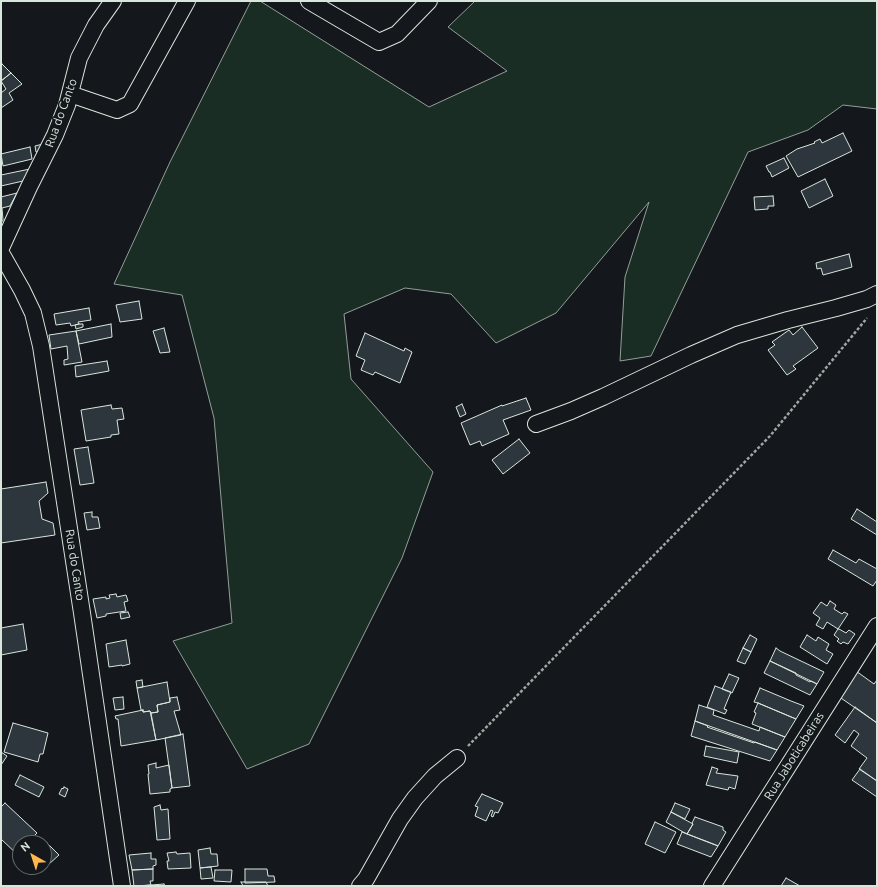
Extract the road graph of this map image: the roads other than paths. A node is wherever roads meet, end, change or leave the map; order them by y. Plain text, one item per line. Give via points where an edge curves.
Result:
1 (113, 1) edge
2 (187, 1) edge
3 (309, 1) edge
4 (428, 1) edge
5 (70, 94) junction
6 (1, 248) edge
7 (1, 252) edge
8 (877, 294) edge
9 (536, 424) dead end
10 (877, 626) edge
11 (873, 642) edge
12 (457, 758) road end
13 (122, 886) edge
14 (360, 886) edge
15 (712, 886) edge

1 - 5 street, Rua do Canto via 85,45
2 - 5 street via 130,104 117,110
3 - 4 street via 379,42 397,34
5 - 6 street, Rua do Canto via 56,135
7 - 13 street, Rua do Canto via 33,313 41,346
8 - 9 street via 737,336 604,397
10 - 11 street, Rua Jaboticabeiras
11 - 15 street, Rua Jaboticabeiras via 815,722
12 - 14 street via 435,776 415,798

